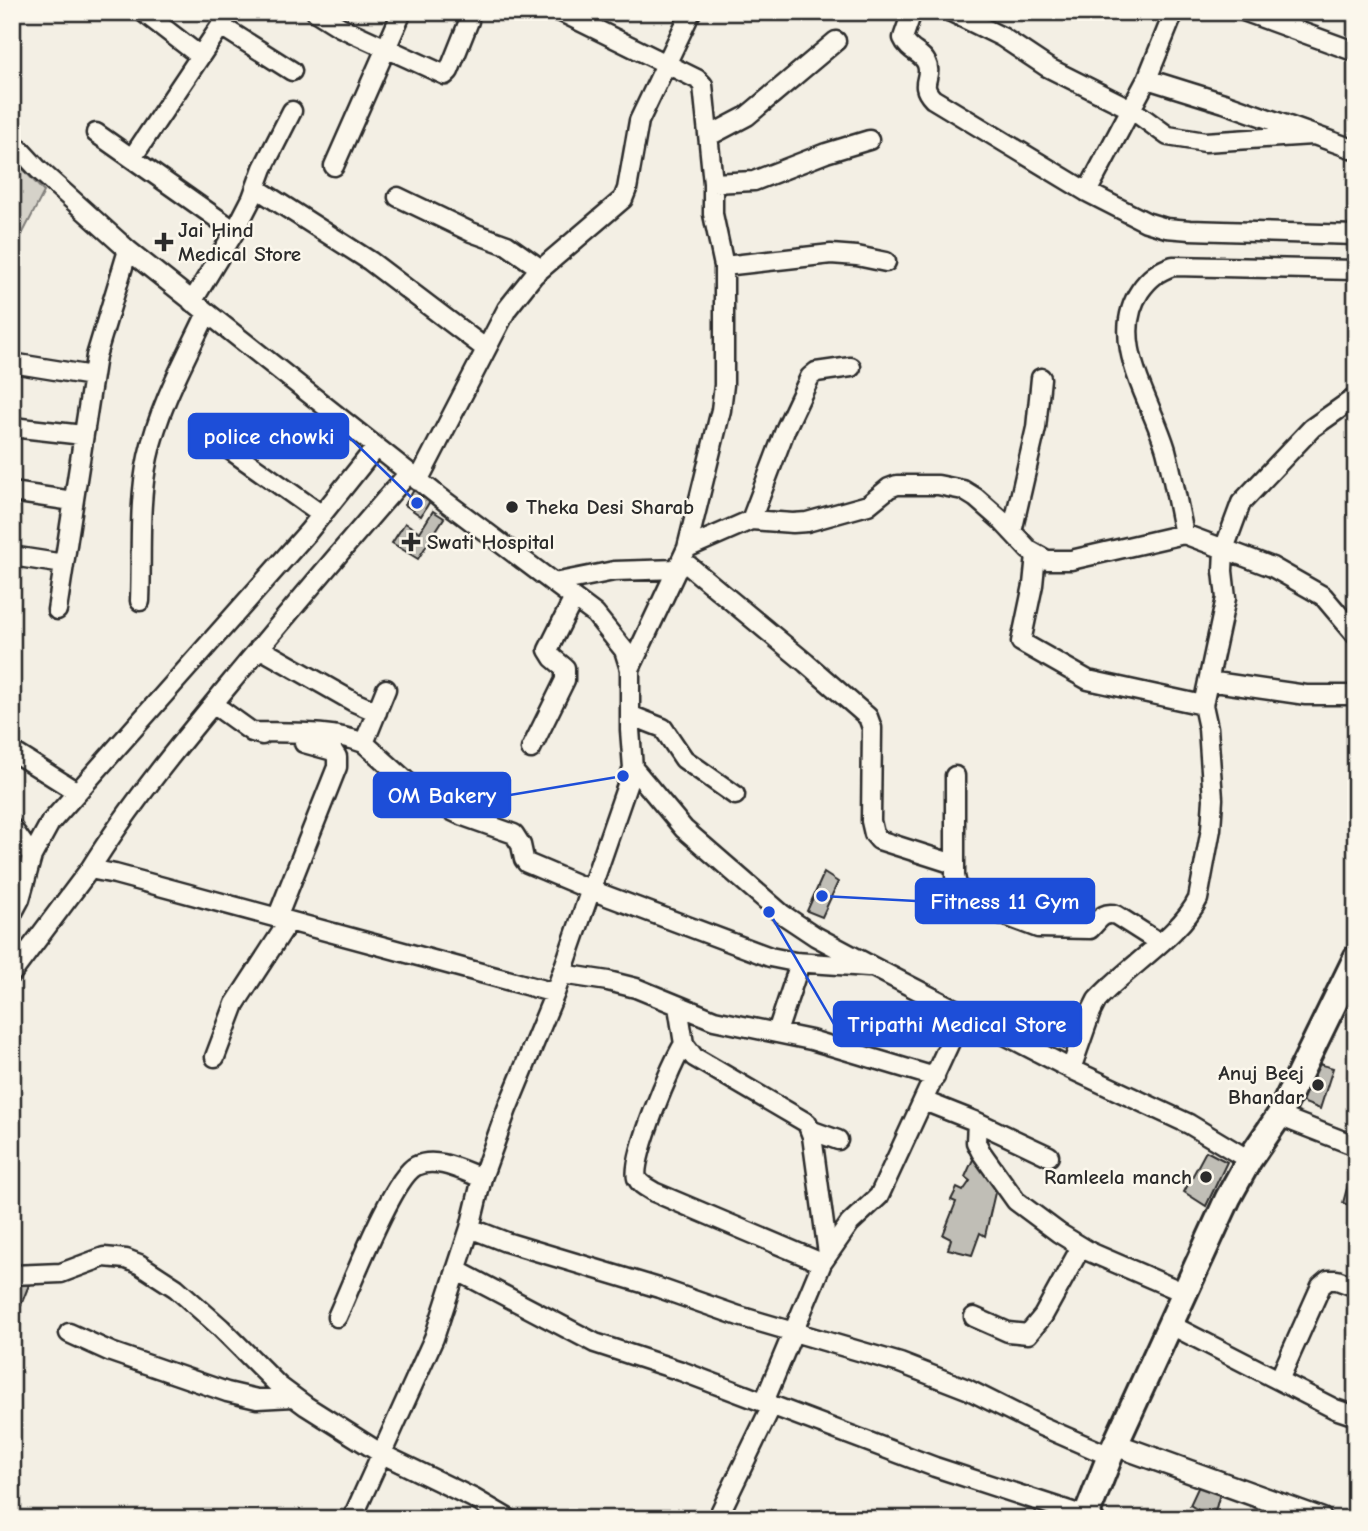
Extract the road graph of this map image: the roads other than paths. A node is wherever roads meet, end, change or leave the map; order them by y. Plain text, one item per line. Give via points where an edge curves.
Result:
1 (143, 12) edge
2 (316, 12) edge
3 (401, 12) edge
4 (561, 12) edge
5 (691, 12) edge
6 (912, 12) edge
7 (951, 12) edge
8 (1174, 12) edge
9 (1246, 12) edge
10 (226, 19) edge
11 (469, 21) dead end
12 (836, 41) dead end
13 (387, 47) junction
14 (1356, 52) edge
15 (200, 56) junction
16 (666, 65) junction
17 (292, 71) dead end
18 (1147, 79) junction
19 (1131, 109) junction
20 (292, 111) dead end
21 (96, 133) dead end
22 (1312, 135) junction
23 (709, 136) junction
24 (869, 140) dead end
25 (12, 141) edge
26 (1356, 150) edge
27 (132, 158) junction
28 (334, 166) dead end
29 (713, 184) junction
30 (256, 188) junction
31 (1087, 192) junction
32 (398, 197) dead end
33 (235, 231) junction
34 (1356, 235) edge
35 (128, 250) junction
36 (886, 262) dead end
37 (724, 266) junction
38 (541, 270) junction
39 (1356, 270) edge
40 (192, 302) junction
41 (207, 313) junction
42 (486, 349) junction
43 (12, 363) edge
44 (851, 366) dead end
45 (92, 376) junction
46 (1041, 378) dead end
47 (1356, 397) edge
48 (12, 427) edge
49 (83, 435) junction
50 (376, 447) junction
51 (229, 449) dead end
52 (413, 477) junction
53 (12, 492) edge
54 (73, 501) junction
55 (322, 515) junction
56 (751, 520) junction
57 (1012, 531) junction
58 (1184, 534) junction
59 (1224, 549) junction
60 (1036, 555) junction
61 (12, 556) edge
62 (682, 559) junction
63 (64, 564) junction
64 (554, 583) junction
65 (574, 598) junction
66 (140, 601) dead end
67 (57, 610) dead end
68 (1356, 635) edge
69 (259, 648) junction
70 (630, 669) junction
71 (1208, 681) junction
72 (386, 690) dead end
73 (1356, 695) edge
74 (213, 704) junction
75 (1203, 705) junction
76 (377, 712) junction
77 (631, 715) junction
78 (252, 732) junction
79 (364, 743) junction
80 (531, 749) dead end
81 (12, 751) edge
82 (634, 768) junction
83 (955, 776) dead end
84 (77, 792) junction
85 (735, 795) dead end
86 (12, 828) edge
87 (32, 856) junction
88 (954, 864) junction
89 (90, 869) junction
90 (591, 890) junction
91 (12, 914) edge
92 (283, 920) junction
93 (1160, 943) junction
94 (1356, 958) edge
95 (800, 962) junction
96 (873, 967) junction
97 (12, 973) edge
98 (562, 974) junction
99 (555, 993) junction
100 (678, 1006) junction
101 (963, 1014) junction
102 (777, 1032) junction
103 (684, 1044) junction
104 (215, 1057) dead end
105 (1071, 1069) junction
106 (935, 1077) junction
107 (924, 1101) junction
108 (1279, 1116) junction
109 (977, 1122) junction
110 (810, 1130) junction
111 (838, 1140) dead end
112 (1356, 1146) edge
113 (1049, 1156) dead end
114 (1249, 1160) junction
115 (482, 1178) junction
116 (470, 1228) junction
117 (1081, 1247) junction
118 (825, 1259) junction
119 (456, 1269) junction
120 (12, 1275) edge
121 (1356, 1287) edge
122 (1185, 1293) junction
123 (337, 1317) dead end
124 (974, 1317) dead end
125 (1171, 1325) junction
126 (792, 1331) junction
127 (69, 1333) dead end
128 (1279, 1380) junction
129 (293, 1397) junction
130 (768, 1403) junction
131 (1356, 1416) edge
132 (1113, 1450) junction
133 (382, 1454) junction
134 (1088, 1518) edge
135 (352, 1519) edge
136 (509, 1519) edge
137 (717, 1519) edge
138 (1321, 1519) edge

1 - 15 street
2 - 13 street
3 - 13 street
4 - 16 street
5 - 16 street
6 - 31 street via 903,38 906,46 925,59 927,93
7 - 19 street
8 - 18 street
9 - 14 street
10 - 15 street
10 - 17 street
11 - 13 street via 445,75
12 - 23 street via 747,116
13 - 28 street
15 - 27 street
16 - 23 street via 703,85
16 - 38 street via 639,121 623,200
18 - 19 street
18 - 22 street
19 - 22 street via 1168,136 1205,142
19 - 31 street
20 - 30 street
21 - 27 street
22 - 26 street
23 - 29 street
24 - 29 street via 754,181
25 - 35 street
27 - 33 street
29 - 37 street via 713,214
30 - 33 street
30 - 42 street via 370,261
31 - 34 street via 1166,228
32 - 38 street via 508,245
33 - 40 street
35 - 40 street
35 - 45 street
36 - 37 street via 831,254
37 - 62 street via 721,410
38 - 42 street via 523,286
39 - 58 street via 1174,267 1156,273 1138,294 1128,325 1130,348 1166,449
40 - 41 street
41 - 50 street
41 - 66 street via 168,397 148,457
42 - 52 street
43 - 45 street
44 - 56 street via 810,377
45 - 49 street
46 - 57 street via 1036,428
47 - 59 street via 1312,428 1241,503
48 - 49 street
49 - 54 street
50 - 52 street
50 - 55 street
51 - 55 street
52 - 64 street
52 - 69 street
53 - 54 street
54 - 63 street
55 - 84 street
56 - 57 street via 807,522 868,505 897,485 938,485 976,498
56 - 62 street
57 - 60 street
58 - 59 street
58 - 60 street via 1071,560
59 - 68 street via 1272,567 1323,596
59 - 71 street via 1226,598
60 - 75 street via 1021,642 1088,680
61 - 63 street
62 - 64 street
62 - 70 street
62 - 88 street via 868,717 872,728 871,821 878,840
63 - 67 street
64 - 65 street
65 - 70 street via 615,636
65 - 80 street via 548,650 565,668 565,680
69 - 74 street
69 - 76 street
70 - 77 street
71 - 73 street via 1306,695
71 - 75 street
72 - 76 street
74 - 78 street
74 - 89 street via 116,827
75 - 93 street via 1213,799 1211,829 1198,899
76 - 79 street
77 - 82 street
77 - 85 street via 663,728 684,759
78 - 79 street via 331,736
78 - 92 street via 325,747 337,757
79 - 90 street via 442,806 514,834 527,863
81 - 84 street
82 - 90 street
82 - 96 street via 684,829 782,914
83 - 88 street
84 - 87 street via 50,823
86 - 87 street
87 - 91 street
88 - 93 street via 962,898 1026,925 1090,929 1109,913
89 - 92 street
89 - 97 street
90 - 95 street via 770,957
90 - 98 street
92 - 99 street
92 - 104 street via 235,1003
93 - 105 street via 1097,1000
94 - 108 main road
95 - 96 street
95 - 102 street
96 - 101 street
98 - 99 street
98 - 100 street via 636,988
99 - 115 street
100 - 102 street via 713,1020
100 - 103 street
101 - 105 street
101 - 106 street
102 - 106 street
103 - 110 street via 694,1057 807,1122
103 - 118 street via 668,1072 647,1130 636,1171 641,1184
105 - 114 street via 1189,1124
106 - 107 street
107 - 109 street
107 - 118 street via 879,1196 850,1223
108 - 112 street
108 - 114 main road
109 - 113 street
109 - 117 street via 976,1142 1016,1201
110 - 111 street
110 - 118 street
114 - 122 main road
115 - 116 street
115 - 123 street via 437,1163 415,1166 406,1174
116 - 119 street
116 - 126 street
117 - 122 street
117 - 124 street via 1028,1334 1008,1332
118 - 126 street
119 - 130 street via 594,1343
119 - 133 street via 434,1338
120 - 129 street via 61,1273 104,1257 139,1264 208,1315
121 - 128 street via 1337,1280 1321,1286
122 - 125 main road
125 - 128 street
125 - 132 main road
126 - 130 street
126 - 132 street via 900,1363 967,1389 1041,1426
127 - 129 street via 226,1392 257,1399
128 - 131 street
129 - 133 street
130 - 134 street
130 - 137 street
132 - 134 main road
132 - 138 street
133 - 135 street
133 - 136 street

